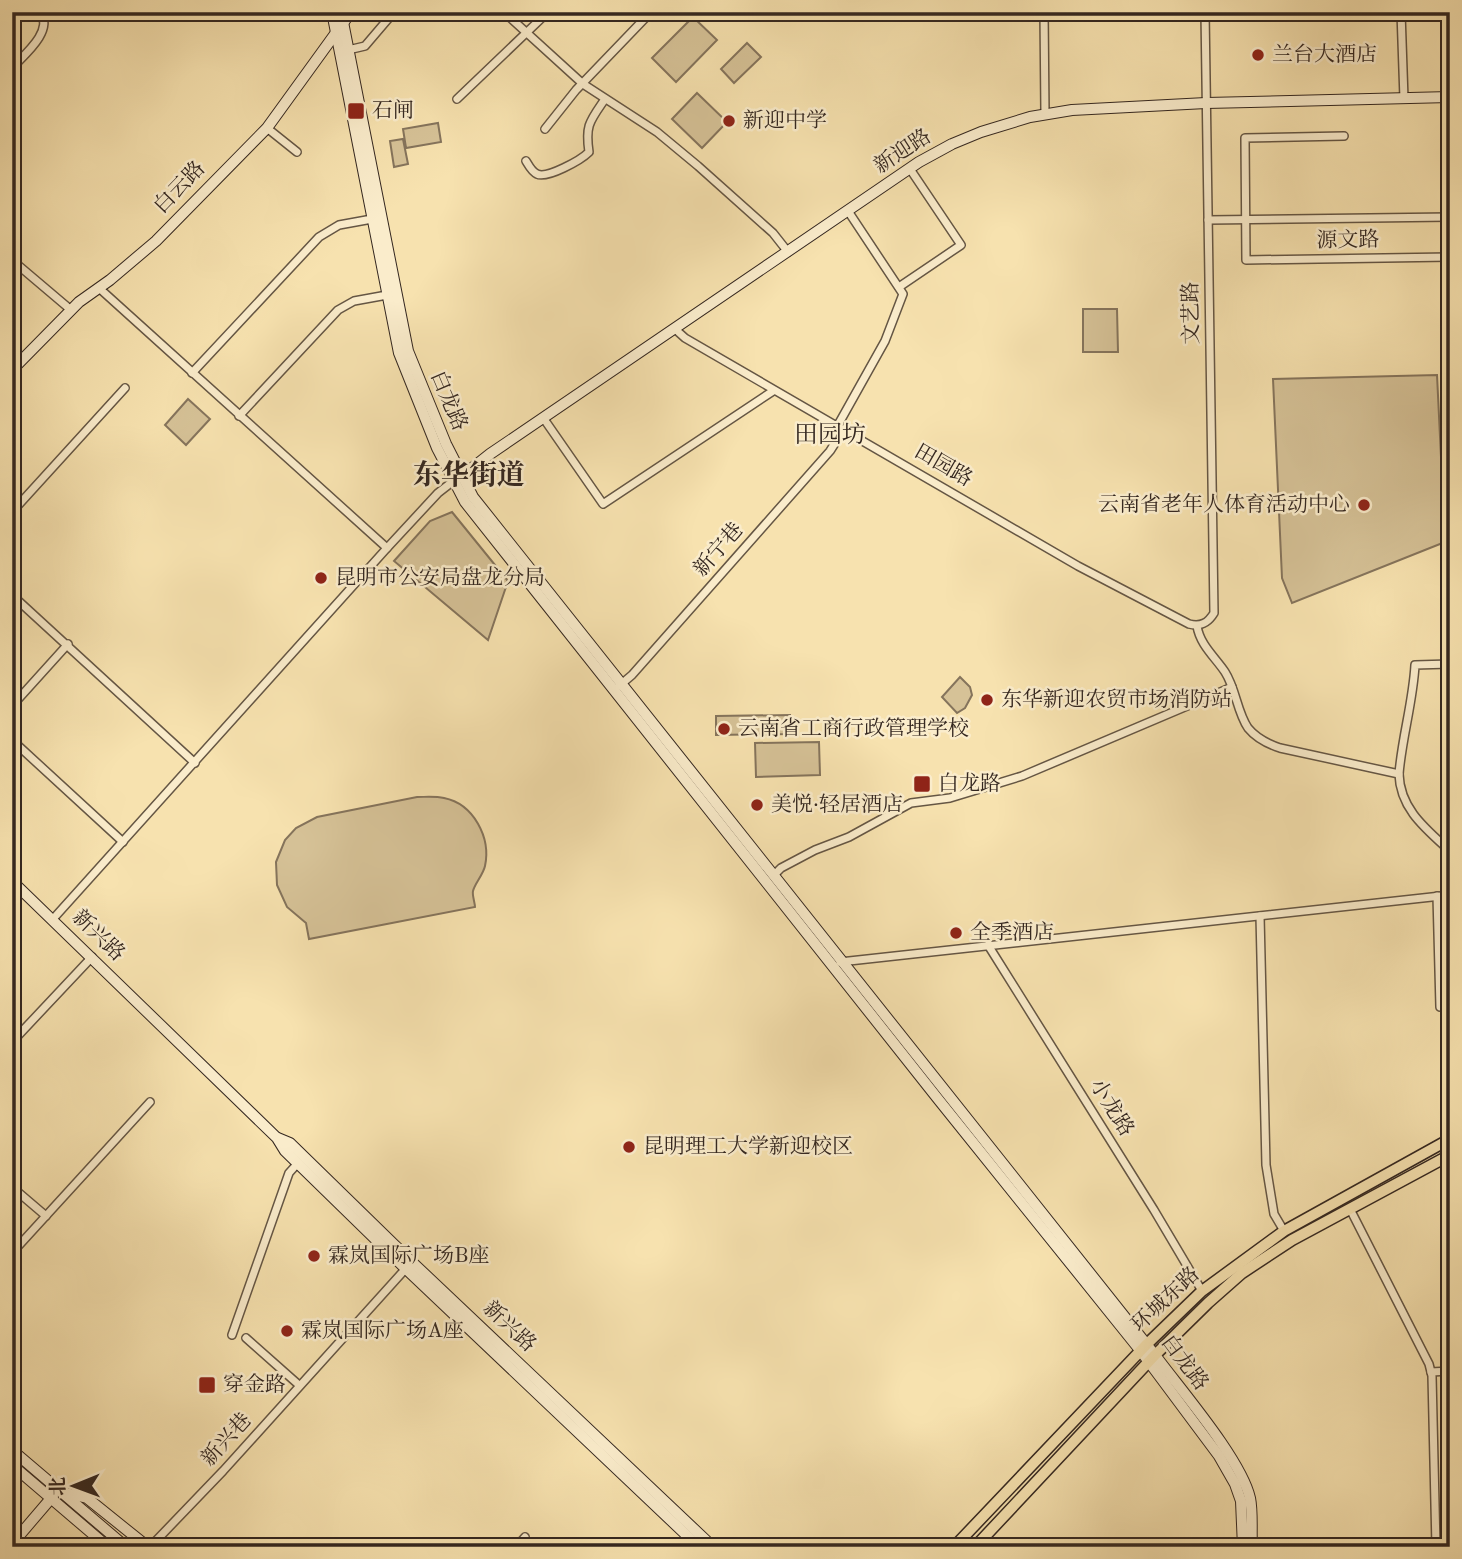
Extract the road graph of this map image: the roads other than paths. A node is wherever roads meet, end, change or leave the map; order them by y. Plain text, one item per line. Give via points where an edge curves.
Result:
1 (41, 12) edge
2 (332, 12) edge
3 (351, 12) edge
4 (394, 12) edge
5 (504, 12) edge
6 (548, 12) edge
7 (651, 12) edge
8 (1044, 12) edge
9 (1205, 12) edge
10 (1401, 12) edge
11 (342, 17) edge
12 (336, 32) junction
13 (526, 33) junction
14 (348, 50) junction
15 (12, 68) edge
16 (583, 83) junction
17 (1450, 97) edge
18 (457, 99) dead end
19 (605, 99) junction
20 (1404, 99) junction
21 (1206, 103) junction
22 (1045, 114) junction
23 (267, 128) junction
24 (545, 129) dead end
25 (1344, 136) dead end
26 (297, 152) dead end
27 (526, 161) dead end
28 (910, 169) junction
29 (848, 211) junction
30 (1450, 217) edge
31 (372, 219) junction
32 (1208, 220) junction
33 (1245, 220) junction
34 (788, 252) junction
35 (1450, 257) edge
36 (12, 260) edge
37 (899, 287) junction
38 (99, 288) junction
39 (387, 295) junction
40 (71, 310) junction
41 (675, 329) junction
42 (12, 370) edge
43 (192, 373) junction
44 (125, 388) dead end
45 (773, 391) junction
46 (239, 416) junction
47 (544, 419) junction
48 (841, 427) junction
49 (457, 479) junction
50 (12, 512) edge
51 (387, 548) junction
52 (1450, 580) edge
53 (1450, 585) edge
54 (12, 595) edge
55 (1197, 625) junction
56 (68, 644) junction
57 (1450, 655) edge
58 (1450, 664) edge
59 (618, 687) junction
60 (1232, 687) junction
61 (12, 706) edge
62 (12, 740) edge
63 (195, 763) junction
64 (1399, 774) junction
65 (123, 842) junction
66 (1450, 851) edge
67 (774, 875) junction
68 (12, 881) edge
69 (1450, 895) edge
70 (1437, 896) junction
71 (1260, 916) junction
72 (53, 919) junction
73 (988, 945) junction
74 (92, 957) junction
75 (837, 963) junction
76 (1440, 1007) dead end
77 (12, 1042) edge
78 (150, 1102) dead end
79 (277, 1138) junction
80 (1450, 1139) edge
81 (1450, 1155) edge
82 (298, 1163) junction
83 (12, 1187) edge
84 (1350, 1209) junction
85 (46, 1216) junction
86 (1284, 1231) junction
87 (12, 1253) edge
88 (409, 1266) junction
89 (1202, 1291) junction
90 (232, 1335) dead end
91 (246, 1338) dead end
92 (1143, 1347) junction
93 (1152, 1358) junction
94 (1450, 1371) edge
95 (1431, 1372) junction
96 (299, 1385) junction
97 (12, 1450) edge
98 (12, 1465) edge
99 (58, 1490) junction
100 (50, 1499) junction
101 (525, 1537) dead end
102 (12, 1544) edge
103 (108, 1547) edge
104 (126, 1547) edge
105 (149, 1547) edge
106 (516, 1547) edge
107 (699, 1547) edge
108 (713, 1547) edge
109 (954, 1547) edge
110 (975, 1547) edge
111 (1243, 1547) edge
112 (1252, 1547) edge
113 (1436, 1547) edge

1 - 15 street via 43,30
2 - 12 main road, 白龙路
3 - 11 main road, 白云路
4 - 14 street via 365,46
5 - 13 street
6 - 13 street
7 - 16 street
8 - 22 street
9 - 21 street, 文艺路
10 - 20 street
11 - 12 main road, 白云路
11 - 14 main road, 白龙路
12 - 23 main road, 白云路
12 - 31 main road, 白龙路
13 - 16 street
13 - 18 street
14 - 49 main road, 白龙路 via 408,351
16 - 19 street
16 - 24 street
17 - 20 main road, 新迎路
19 - 27 street via 588,123 589,152 582,160 543,176 534,173
19 - 34 street via 657,132 698,166
20 - 21 main road, 新迎路
21 - 22 main road, 新迎路
21 - 32 street, 文艺路
22 - 28 main road, 新迎路 via 981,132
23 - 26 street
23 - 38 main road, 白云路 via 156,241
25 - 33 street via 1245,138
28 - 29 main road, 新迎路
28 - 37 street via 961,246
29 - 34 main road, 新迎路
29 - 37 street
30 - 33 street
31 - 39 main road, 白龙路
31 - 43 street via 339,225 319,237
32 - 33 street
32 - 55 street, 文艺路 via 1214,613
33 - 35 street, 源文路 via 1246,260
34 - 41 main road, 新迎路
36 - 40 street
37 - 48 street, 新宁巷 via 903,294 885,341
38 - 40 main road, 白云路
38 - 43 street
39 - 46 street via 354,301 338,310
39 - 49 main road, 白龙路 via 409,381
40 - 42 main road, 白云路
41 - 45 street, 田园路
41 - 47 main road, 新迎路
43 - 46 street
44 - 50 street
45 - 47 street via 603,504
45 - 48 street, 田园路
46 - 51 street
47 - 49 main road, 新迎路
48 - 55 street, 田园路 via 1078,566
48 - 59 street, 新宁巷 via 830,451
49 - 51 street
49 - 59 main road, 白龙路
51 - 63 street
52 - 53 street
54 - 56 street
55 - 60 street
56 - 61 street
56 - 63 street
57 - 58 street
58 - 64 street via 1415,665
59 - 67 main road, 白龙路
59 - 75 main road, 白龙路
60 - 64 street via 1247,726 1266,743
60 - 67 street via 1022,776 950,798 911,803
62 - 65 street
63 - 65 street
64 - 66 street via 1405,803
65 - 72 street
67 - 75 main road, 白龙路
68 - 72 main road, 新兴路
69 - 70 street
70 - 71 street
70 - 76 street
71 - 73 street
71 - 86 street via 1266,1165 1274,1214
72 - 74 main road, 新兴路
73 - 75 street
73 - 89 street, 小龙路
74 - 77 street
74 - 79 main road, 新兴路
75 - 92 main road, 白龙路
78 - 85 street
79 - 82 main road, 新兴路
79 - 88 main road, 新兴路 via 290,1143
80 - 86 main road, 环城东路
81 - 84 main road, 环城东路
82 - 88 main road, 新兴路
82 - 90 street via 289,1173
83 - 85 street
84 - 93 main road, 环城东路 via 1242,1273
84 - 95 street
85 - 87 street
86 - 89 main road, 环城东路
88 - 96 street, 新兴巷
88 - 107 main road, 新兴路
88 - 108 main road, 新兴路
89 - 92 main road, 环城东路
91 - 96 street
92 - 93 main road, 白龙路
92 - 109 main road, 环城东路
93 - 110 main road, 环城东路
93 - 111 main road, 白龙路 via 1235,1484 1241,1500
93 - 112 main road, 白龙路 via 1226,1451 1243,1480 1250,1499
94 - 95 street
95 - 113 street
96 - 105 street, 新兴巷
97 - 99 main road
98 - 100 main road
99 - 100 main road
99 - 104 main road
99 - 105 main road via 87,1498
100 - 102 main road
100 - 103 main road
101 - 106 street

